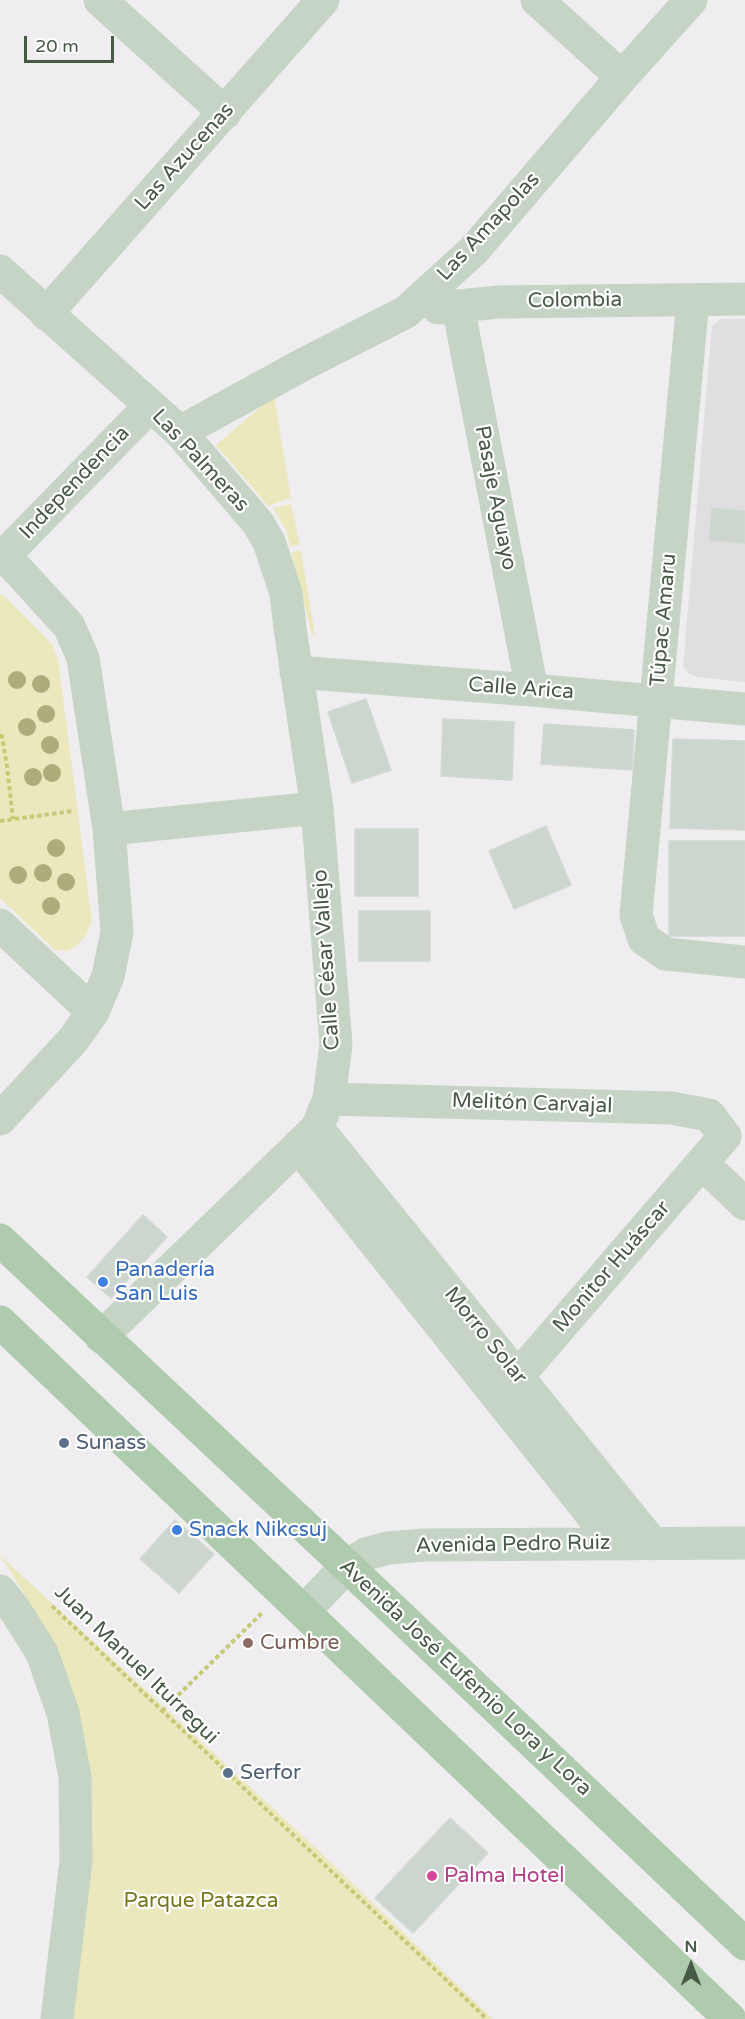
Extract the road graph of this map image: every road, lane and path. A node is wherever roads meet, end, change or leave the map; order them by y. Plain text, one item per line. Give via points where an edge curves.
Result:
1 (100, 0) edge
2 (323, 0) edge
3 (537, 0) edge
4 (691, 0) edge
5 (622, 77) junction
6 (225, 113) junction
7 (0, 272) edge
8 (745, 299) edge
9 (693, 300) junction
10 (458, 306) junction
11 (406, 312) junction
12 (46, 314) junction
13 (150, 406) junction
14 (180, 432) junction
15 (2, 557) edge
16 (296, 672) junction
17 (532, 690) junction
18 (657, 700) junction
19 (745, 709) edge
20 (0, 736) edge
21 (317, 808) junction
22 (73, 811) dead end
23 (14, 819) junction
24 (0, 821) edge
25 (109, 829) junction
26 (0, 925) edge
27 (745, 962) edge
28 (93, 1012) junction
29 (0, 1119) edge
30 (314, 1124) junction
31 (725, 1136) joint
32 (702, 1163) junction
33 (745, 1204) edge
34 (0, 1240) edge
35 (0, 1322) edge
36 (102, 1337) junction
37 (508, 1387) junction
38 (745, 1543) edge
39 (615, 1544) junction
40 (653, 1544) junction
41 (347, 1566) junction
42 (0, 1591) edge
43 (294, 1601) junction
44 (50, 1604) dead end
45 (162, 1711) junction
46 (745, 1944) edge
47 (57, 2019) edge
48 (487, 2019) edge
49 (730, 2019) edge

1 - 6 street
2 - 6 street, Las Azucenas
3 - 5 street
4 - 5 street, Las Amapolas
5 - 11 street, Las Amapolas via 474,250
6 - 12 street, Las Azucenas
7 - 12 street, Las Palmeras
8 - 9 street, Colombia
9 - 10 street, Colombia
9 - 18 street, Túpac Amaru
10 - 11 street, Colombia
10 - 17 street, Pasaje Aguayo
11 - 14 street, Las Amapolas
12 - 13 street, Las Palmeras
13 - 14 street, Las Palmeras
13 - 15 street, Independencia
14 - 16 street, Las Palmeras via 258,523 268,542 286,593
15 - 25 street via 69,626 84,658
16 - 17 street, Calle Arica
16 - 21 street, Calle César Vallejo
17 - 18 street, Calle Arica
18 - 19 street, Calle Arica
18 - 27 street, Túpac Amaru via 636,915 644,939 666,954
20 - 23 path
21 - 25 street
21 - 30 street, Calle César Vallejo via 336,1044
22 - 23 path
23 - 24 path
25 - 28 street via 117,932 108,976
26 - 28 street
28 - 29 street via 74,1040
30 - 31 street, Melitón Carvajal via 671,1108 709,1115
30 - 36 street
30 - 37 street, Morro Solar
31 - 32 street, Monitor Huáscar
32 - 33 street
32 - 37 street, Monitor Huáscar
34 - 36 main road, Avenida José Eufemio Lora y Lora
35 - 43 main road
36 - 41 main road, Avenida José Eufemio Lora y Lora
37 - 39 street, Morro Solar
37 - 40 street, Morro Solar
38 - 40 street, Avenida Pedro Ruiz
39 - 40 street, Avenida Pedro Ruiz
39 - 41 street, Avenida Pedro Ruiz via 388,1548 366,1554
41 - 43 street, Avenida Pedro Ruiz
41 - 46 main road, Avenida José Eufemio Lora y Lora
42 - 47 street via 42,1653 63,1713 75,1777 76,1862
43 - 45 path
43 - 49 main road
44 - 45 path, Juan Manuel Iturregui
45 - 48 path, Juan Manuel Iturregui

